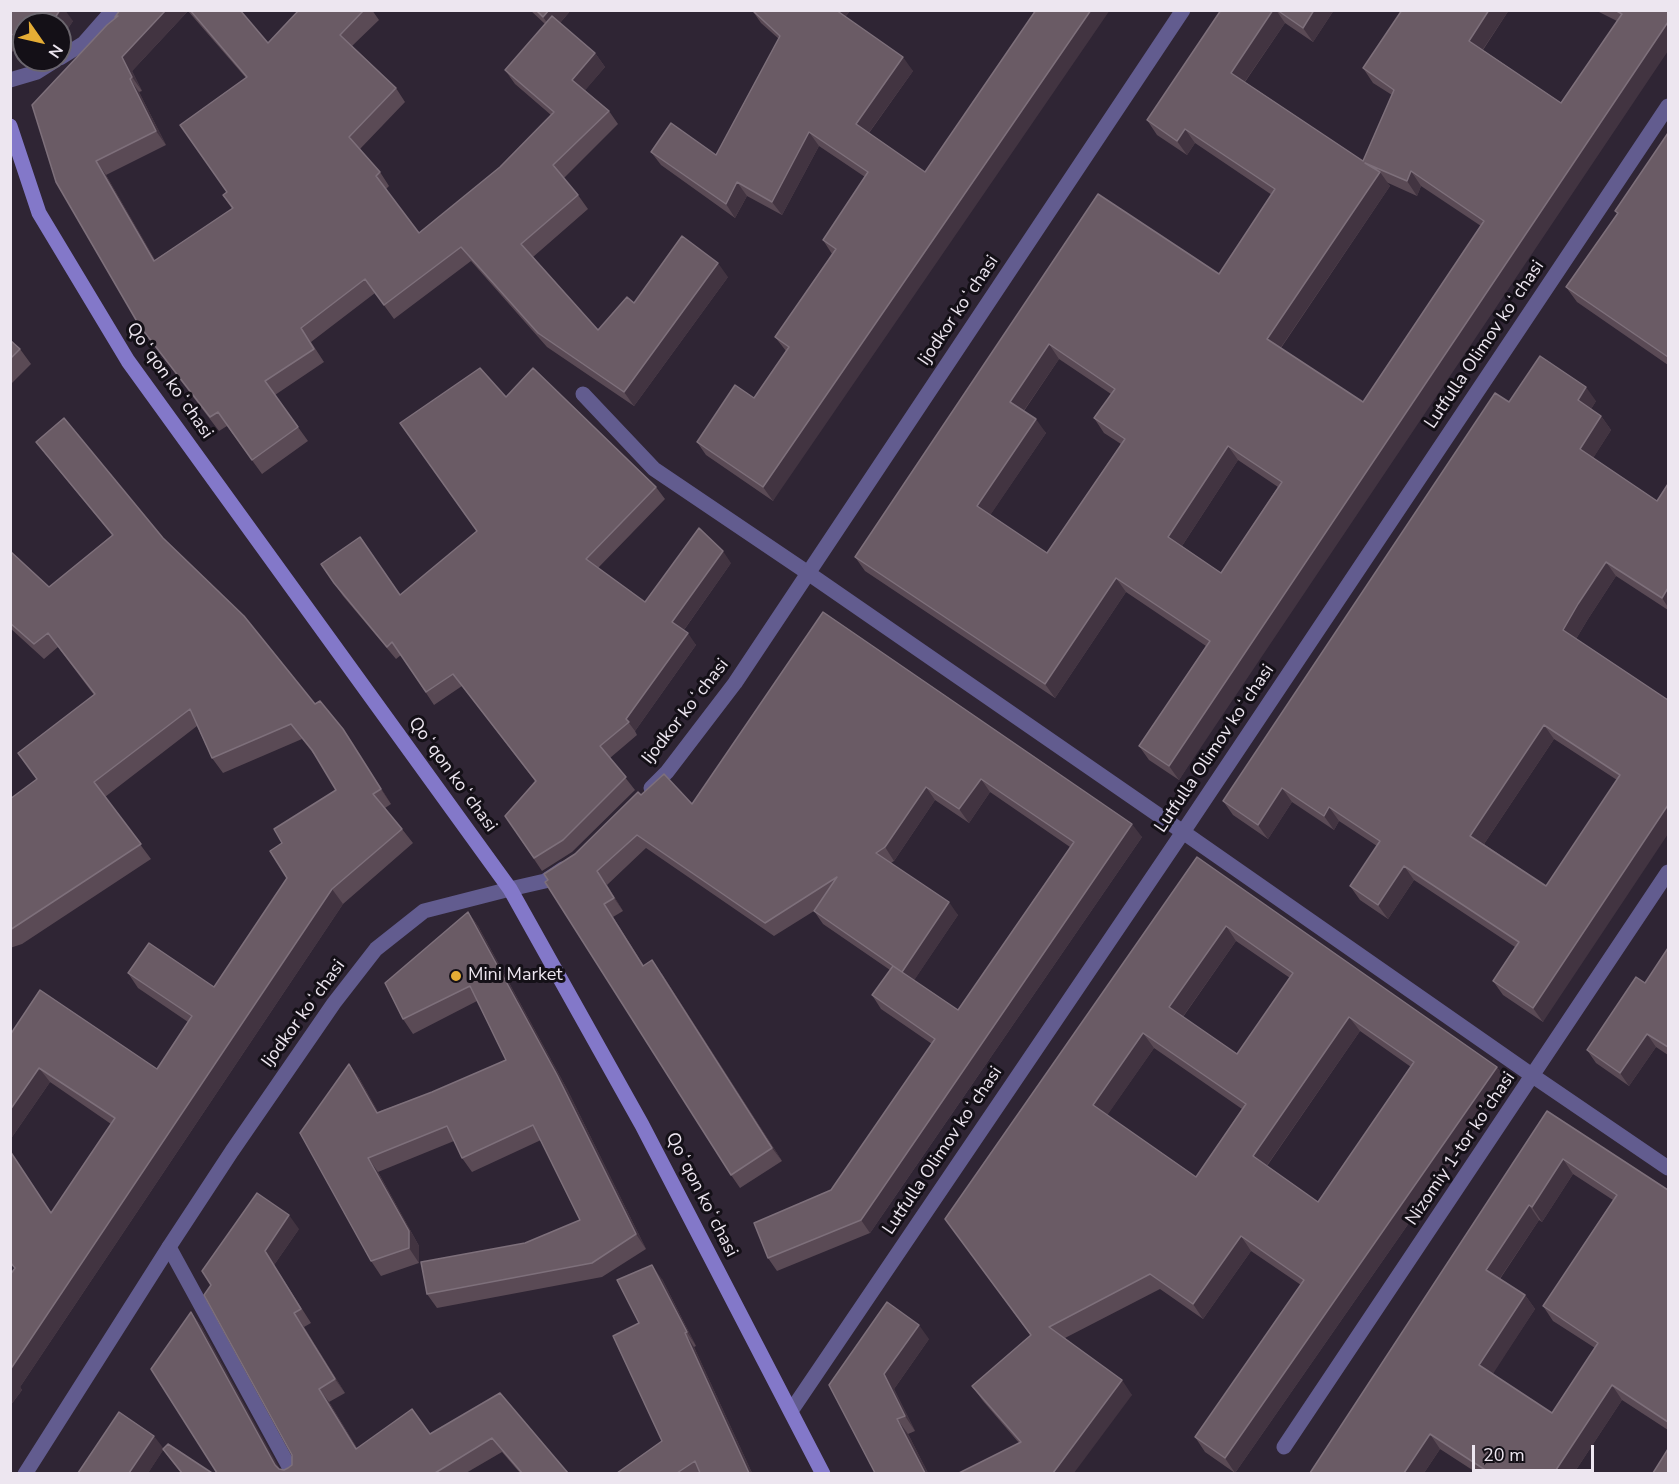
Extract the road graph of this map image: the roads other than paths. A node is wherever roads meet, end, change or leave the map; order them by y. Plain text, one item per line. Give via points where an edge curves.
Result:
1 (114, 10) edge
2 (1183, 10) edge
3 (72, 50) edge
4 (37, 72) edge
5 (10, 80) edge
6 (1668, 106) edge
7 (10, 126) edge
8 (583, 394) dead end
9 (808, 573) junction
10 (643, 796) edge
11 (1183, 831) junction
12 (578, 860) edge
13 (1668, 872) edge
14 (510, 890) junction
15 (1533, 1076) junction
16 (1668, 1168) edge
17 (169, 1247) junction
18 (791, 1411) junction
19 (1284, 1447) dead end
20 (25, 1473) edge
21 (293, 1473) edge
22 (823, 1473) edge

1 - 3 street via 84,43
2 - 9 street, Ijodkor koʻchasi
4 - 5 street
6 - 11 street, Lutfulla Olimov koʻchasi
7 - 14 main road, Qoʻqon koʻchasi via 39,213 128,361
8 - 9 street via 654,469
9 - 10 street, Ijodkor koʻchasi via 735,683 667,772
9 - 11 street
11 - 15 street
11 - 18 street, Lutfulla Olimov koʻchasi
12 - 14 street, Ijodkor koʻchasi via 545,881
13 - 15 street, Nizomiy 1-tor koʼchasi
14 - 17 street, Ijodkor koʻchasi via 424,911 376,949 334,1003
14 - 18 main road, Qoʻqon koʻchasi via 642,1125
15 - 16 street
15 - 19 street, Nizomiy 1-tor koʼchasi
17 - 20 street, Ijodkor koʻchasi
17 - 21 street
18 - 22 main road, Qoʻqon koʻchasi

